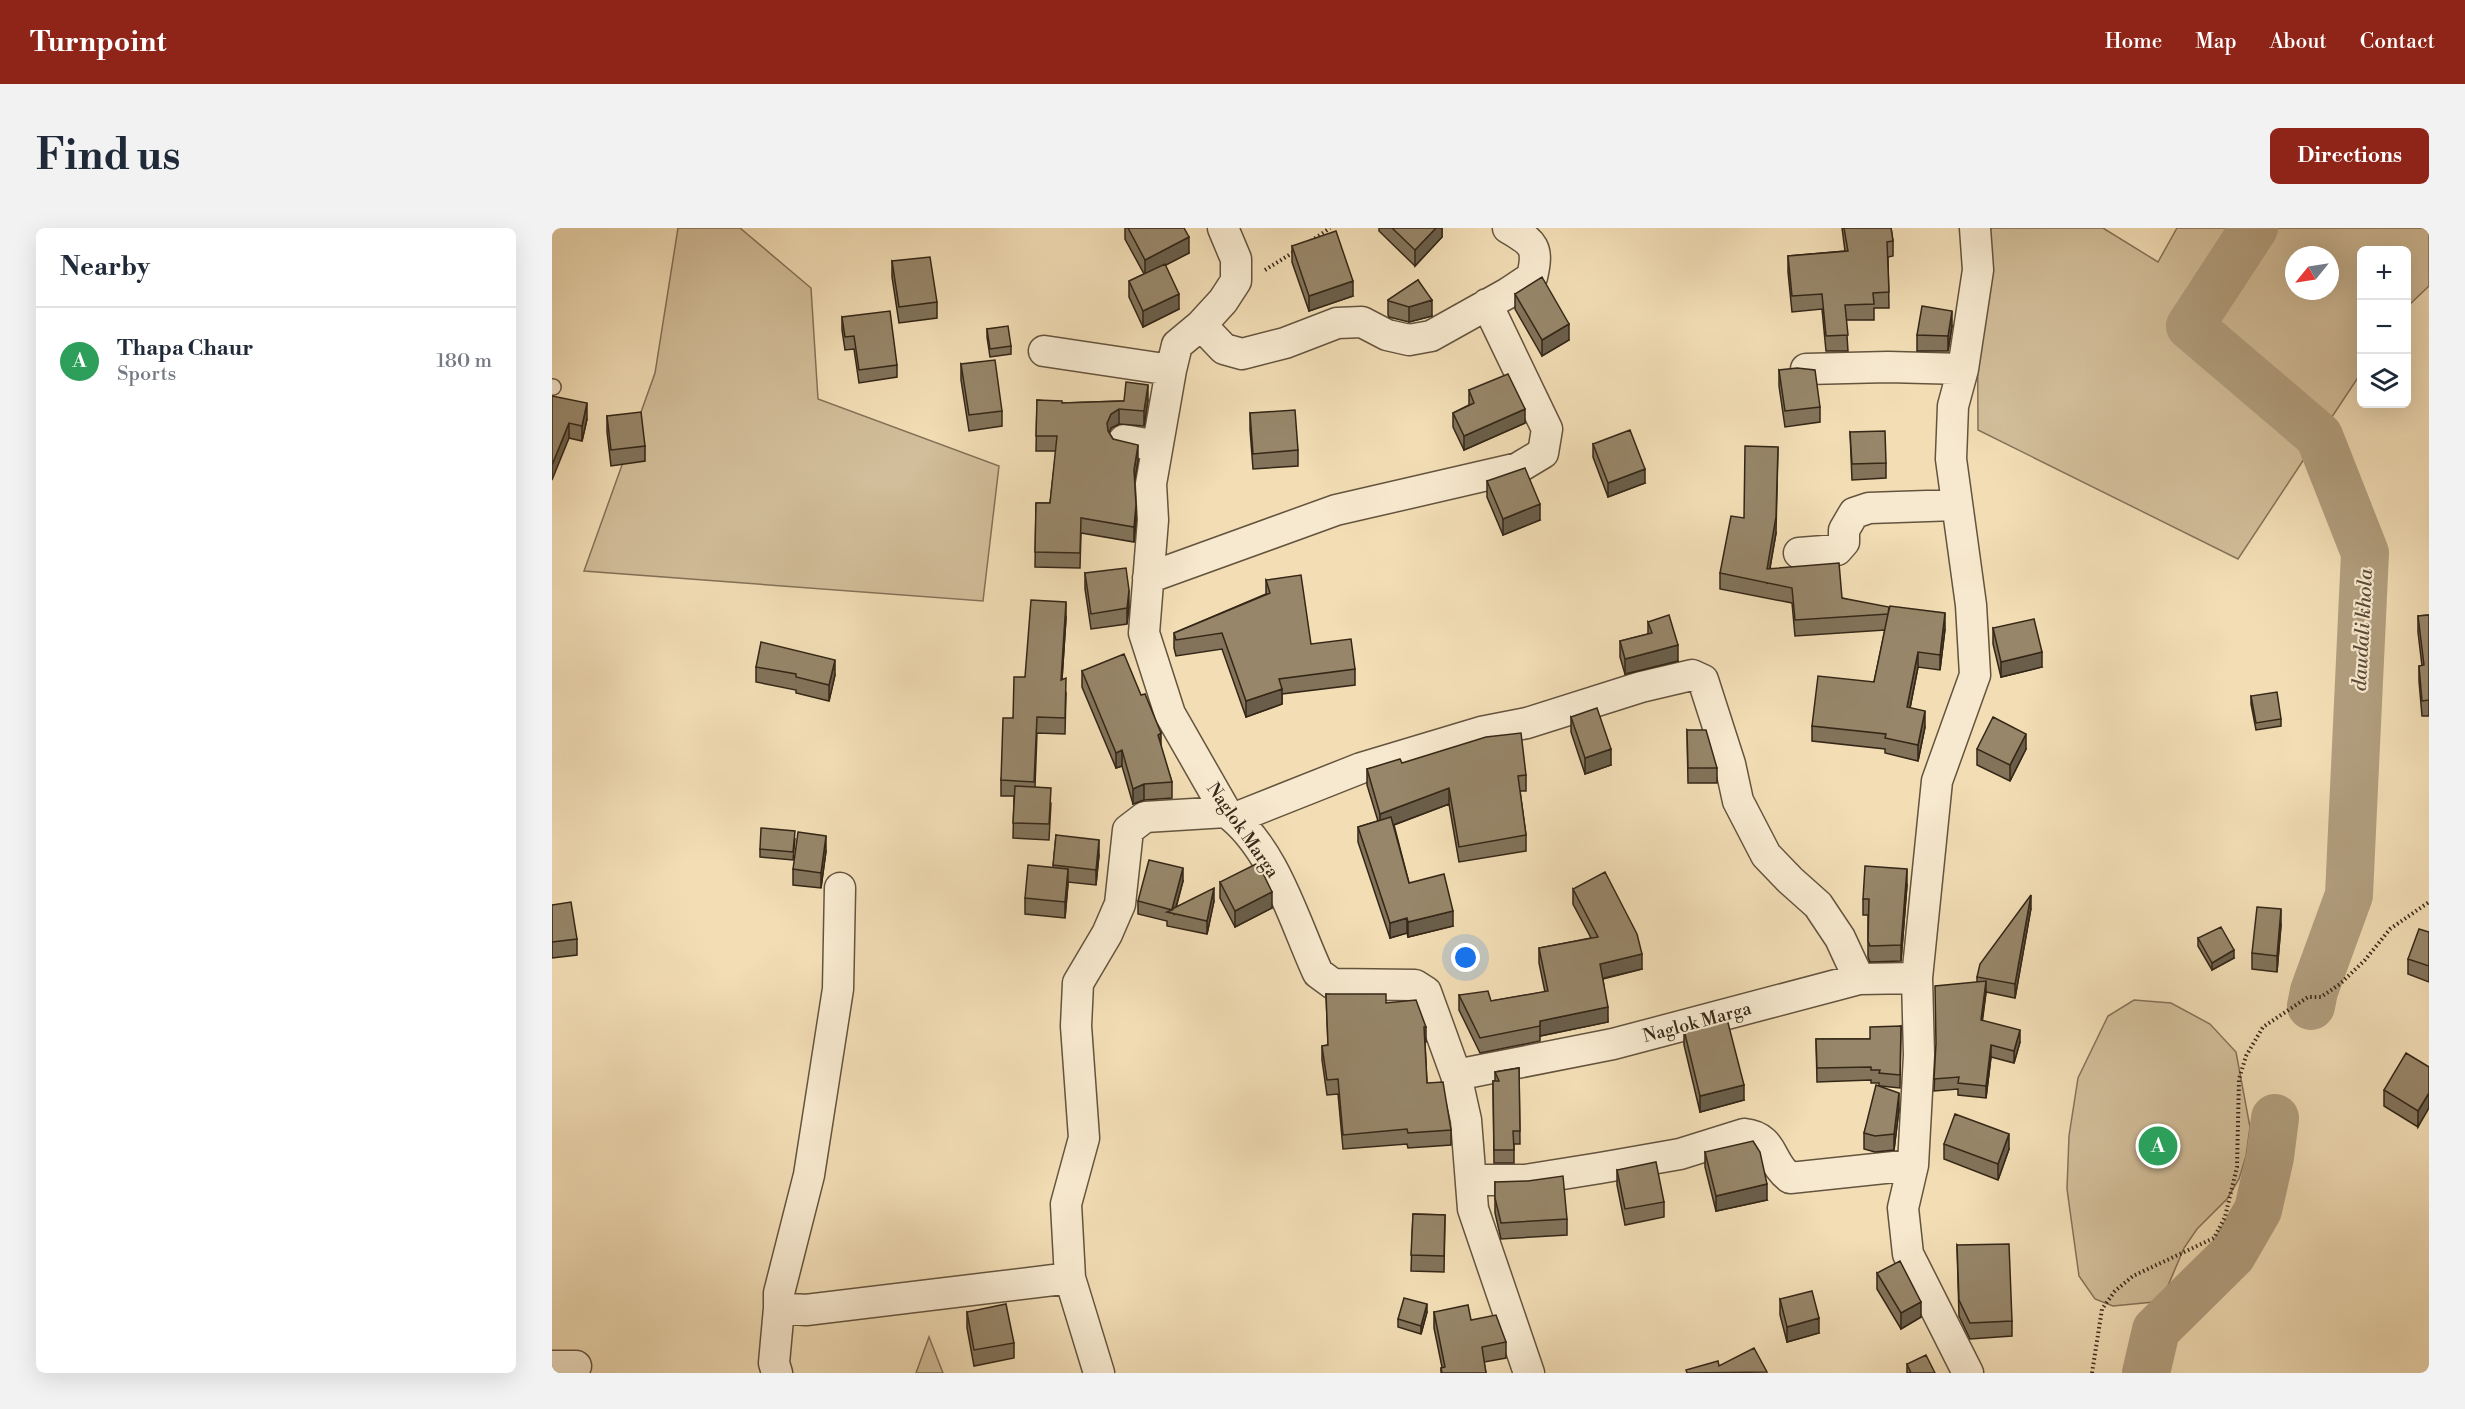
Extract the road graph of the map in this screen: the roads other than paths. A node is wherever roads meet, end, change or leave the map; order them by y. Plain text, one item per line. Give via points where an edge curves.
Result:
1 (1224, 228) edge
2 (1508, 228) edge
3 (1976, 228) edge
4 (1487, 304) junction
5 (1201, 325) junction
6 (1044, 351) dead end
7 (1806, 369) edge
8 (1963, 369) junction
9 (1171, 370) junction
10 (1124, 440) edge
11 (1157, 446) junction
12 (1956, 505) junction
13 (1799, 553) dead end
14 (1148, 578) junction
15 (1230, 815) junction
16 (840, 888) dead end
17 (1917, 978) junction
18 (1859, 979) junction
19 (1456, 1075) junction
20 (1913, 1165) junction
21 (1472, 1180) junction
22 (1070, 1278) junction
23 (779, 1308) junction
24 (777, 1373) edge
25 (1099, 1373) edge
26 (1529, 1373) edge
27 (1968, 1373) edge

1 - 5 street, Naglok Marga via 1236,259 1236,281
2 - 4 street via 1529,240 1537,257 1532,277
3 - 8 street via 1978,270
4 - 5 street via 1431,336 1409,340 1387,335 1362,322 1337,324 1242,354 1224,349
4 - 14 street via 1547,429 1543,453 1518,468 1336,510
5 - 9 street, Naglok Marga via 1177,345
6 - 9 street
7 - 8 street
8 - 12 street via 1953,406 1951,459
9 - 11 street, Naglok Marga
10 - 11 street
11 - 14 street, Naglok Marga via 1151,484 1153,520
12 - 13 street via 1869,508 1854,513 1844,530 1844,542 1837,550
12 - 17 street via 1971,605 1975,675 1937,781
14 - 15 street, Naglok Marga via 1144,633 1170,714
15 - 18 street via 1361,768 1692,675 1703,680 1738,801 1766,855 1818,905 1840,938
15 - 19 street, Naglok Marga via 1272,865 1318,973 1333,984 1415,985 1426,992
15 - 22 street via 1145,817 1128,830 1120,904 1078,983 1076,1026 1084,1138 1066,1204
16 - 23 street via 838,989 809,1175 779,1293
17 - 18 street, Naglok Marga
17 - 20 street via 1919,1055
18 - 19 street, Naglok Marga via 1613,1044
19 - 21 street via 1466,1120
20 - 21 street via 1790,1178 1781,1172 1766,1142 1744,1134 1680,1154 1600,1168 1525,1180
20 - 27 street via 1903,1208 1908,1254
21 - 26 street via 1473,1209
22 - 23 street via 806,1310
22 - 25 street
23 - 24 street via 774,1363

